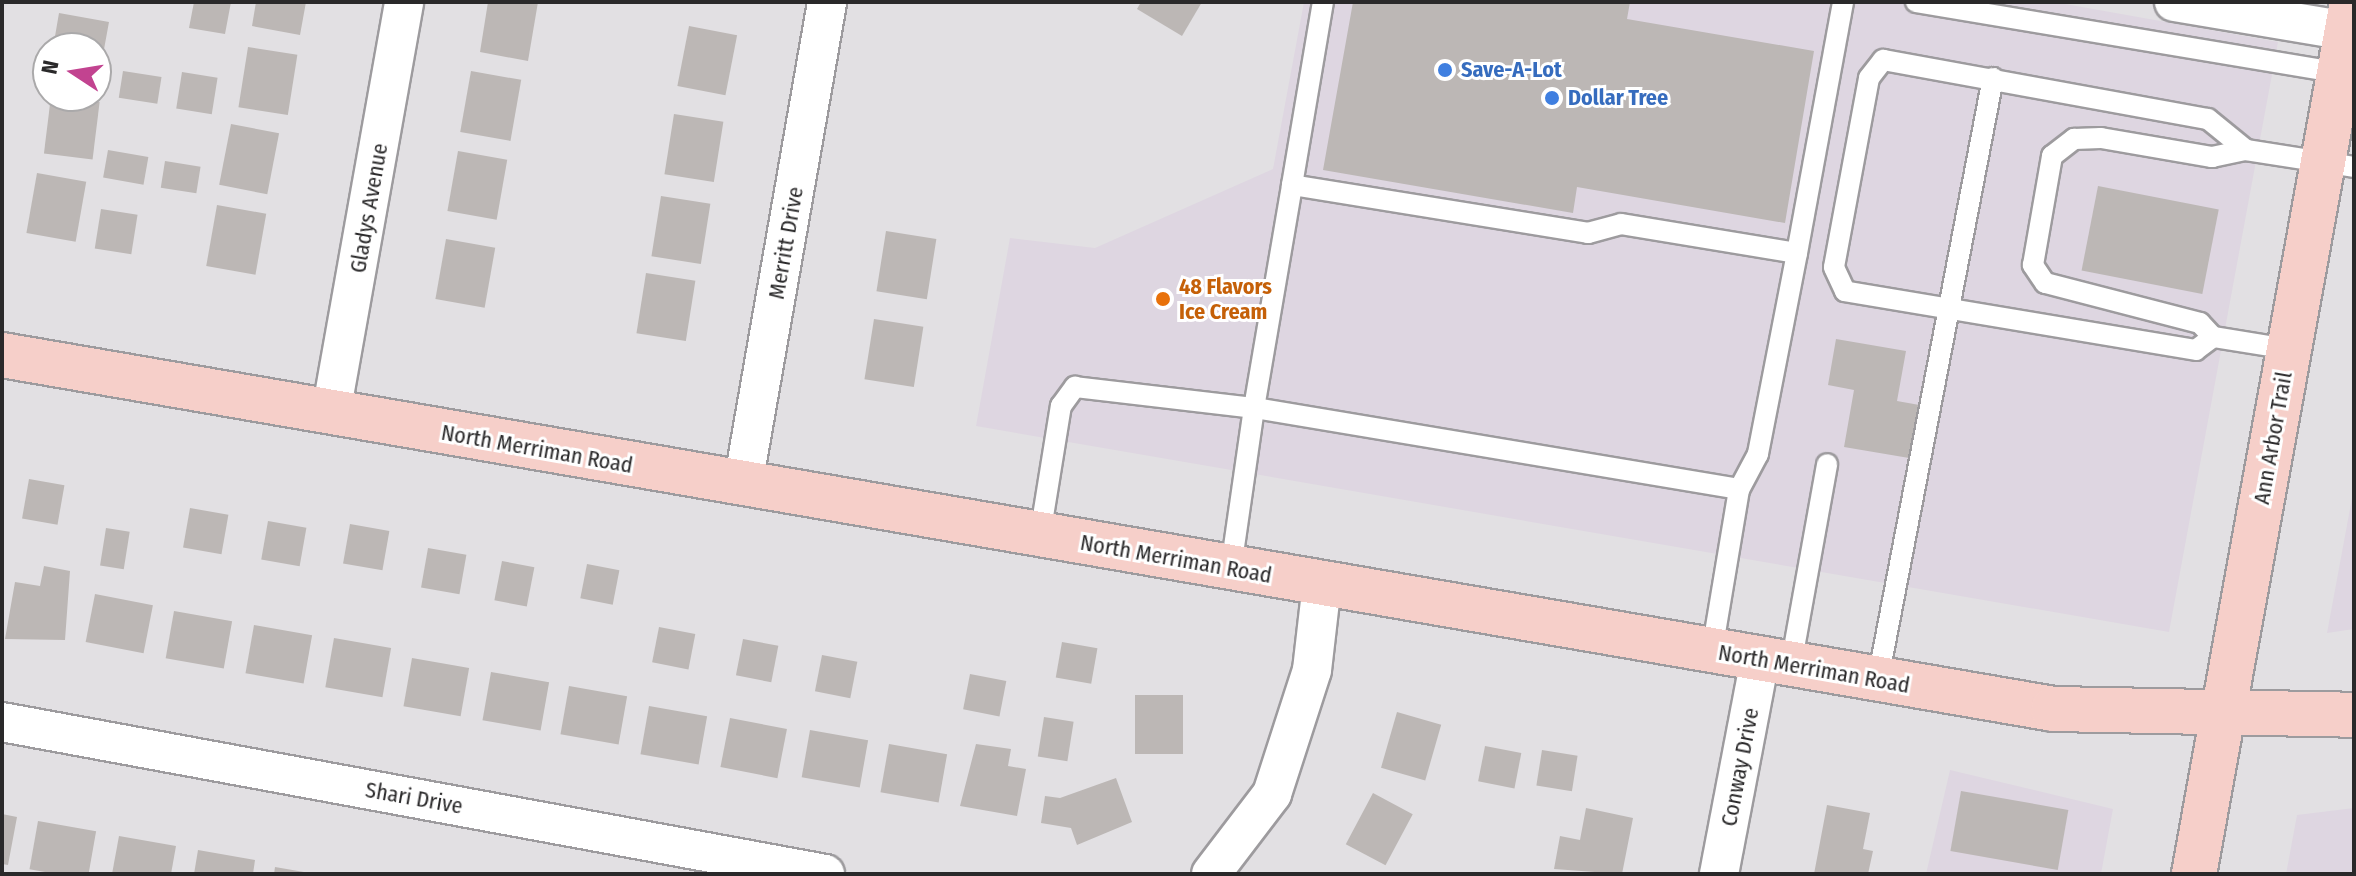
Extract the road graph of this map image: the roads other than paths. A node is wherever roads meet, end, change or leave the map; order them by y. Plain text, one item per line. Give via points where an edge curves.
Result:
1 (404, 2) edge
2 (827, 2) edge
3 (1323, 2) edge
4 (1843, 2) edge
5 (1916, 2) edge
6 (2174, 2) edge
7 (2349, 16) edge
8 (2339, 73) junction
9 (1993, 78) junction
10 (2246, 150) junction
11 (2338, 164) edge
12 (1292, 185) junction
13 (1797, 253) junction
14 (1948, 310) junction
15 (2213, 337) junction
16 (2288, 349) junction
17 (2, 355) edge
18 (1254, 408) junction
19 (331, 413) junction
20 (1827, 464) dead end
21 (743, 484) junction
22 (1739, 489) junction
23 (1040, 535) junction
24 (1231, 568) junction
25 (1322, 584) junction
26 (1712, 651) junction
27 (1776, 662) junction
28 (1878, 679) junction
29 (2225, 717) junction
30 (2, 722) edge
31 (2353, 722) edge
32 (825, 874) edge
33 (1211, 874) edge
34 (1719, 874) edge
35 (2194, 874) edge

1 - 19 street, Gladys Avenue
2 - 21 street, Merritt Drive
3 - 12 lane
4 - 13 lane
5 - 8 lane
6 - 7 street
7 - 8 main road, Ann Arbor Trail
8 - 11 main road, Ann Arbor Trail
9 - 10 lane via 2208,119
9 - 14 lane
9 - 14 lane via 1883,60 1869,78 1834,267 1845,291
10 - 11 lane
10 - 15 lane via 2212,157 2088,138 2052,156 2033,265 2045,283 2200,323
11 - 16 main road, Ann Arbor Trail
12 - 13 lane via 1588,233 1621,224
12 - 18 lane
13 - 22 lane via 1758,454
14 - 15 lane via 2196,350
14 - 28 lane
15 - 16 lane
16 - 29 main road, Ann Arbor Trail
17 - 19 main road, North Merriman Road
18 - 22 lane
18 - 23 lane via 1075,387 1061,406
18 - 24 lane
19 - 21 main road, North Merriman Road
20 - 27 lane
21 - 23 main road, North Merriman Road
22 - 26 lane
23 - 24 main road, North Merriman Road
24 - 25 main road, North Merriman Road
25 - 26 main road, North Merriman Road
25 - 33 street via 1312,670 1272,794
26 - 27 main road, North Merriman Road
27 - 28 main road, North Merriman Road
27 - 34 street, Conway Drive
28 - 29 main road, North Merriman Road via 2053,709
29 - 31 main road, North Merriman Road
29 - 35 main road, Ann Arbor Trail
30 - 32 street, Shari Drive

